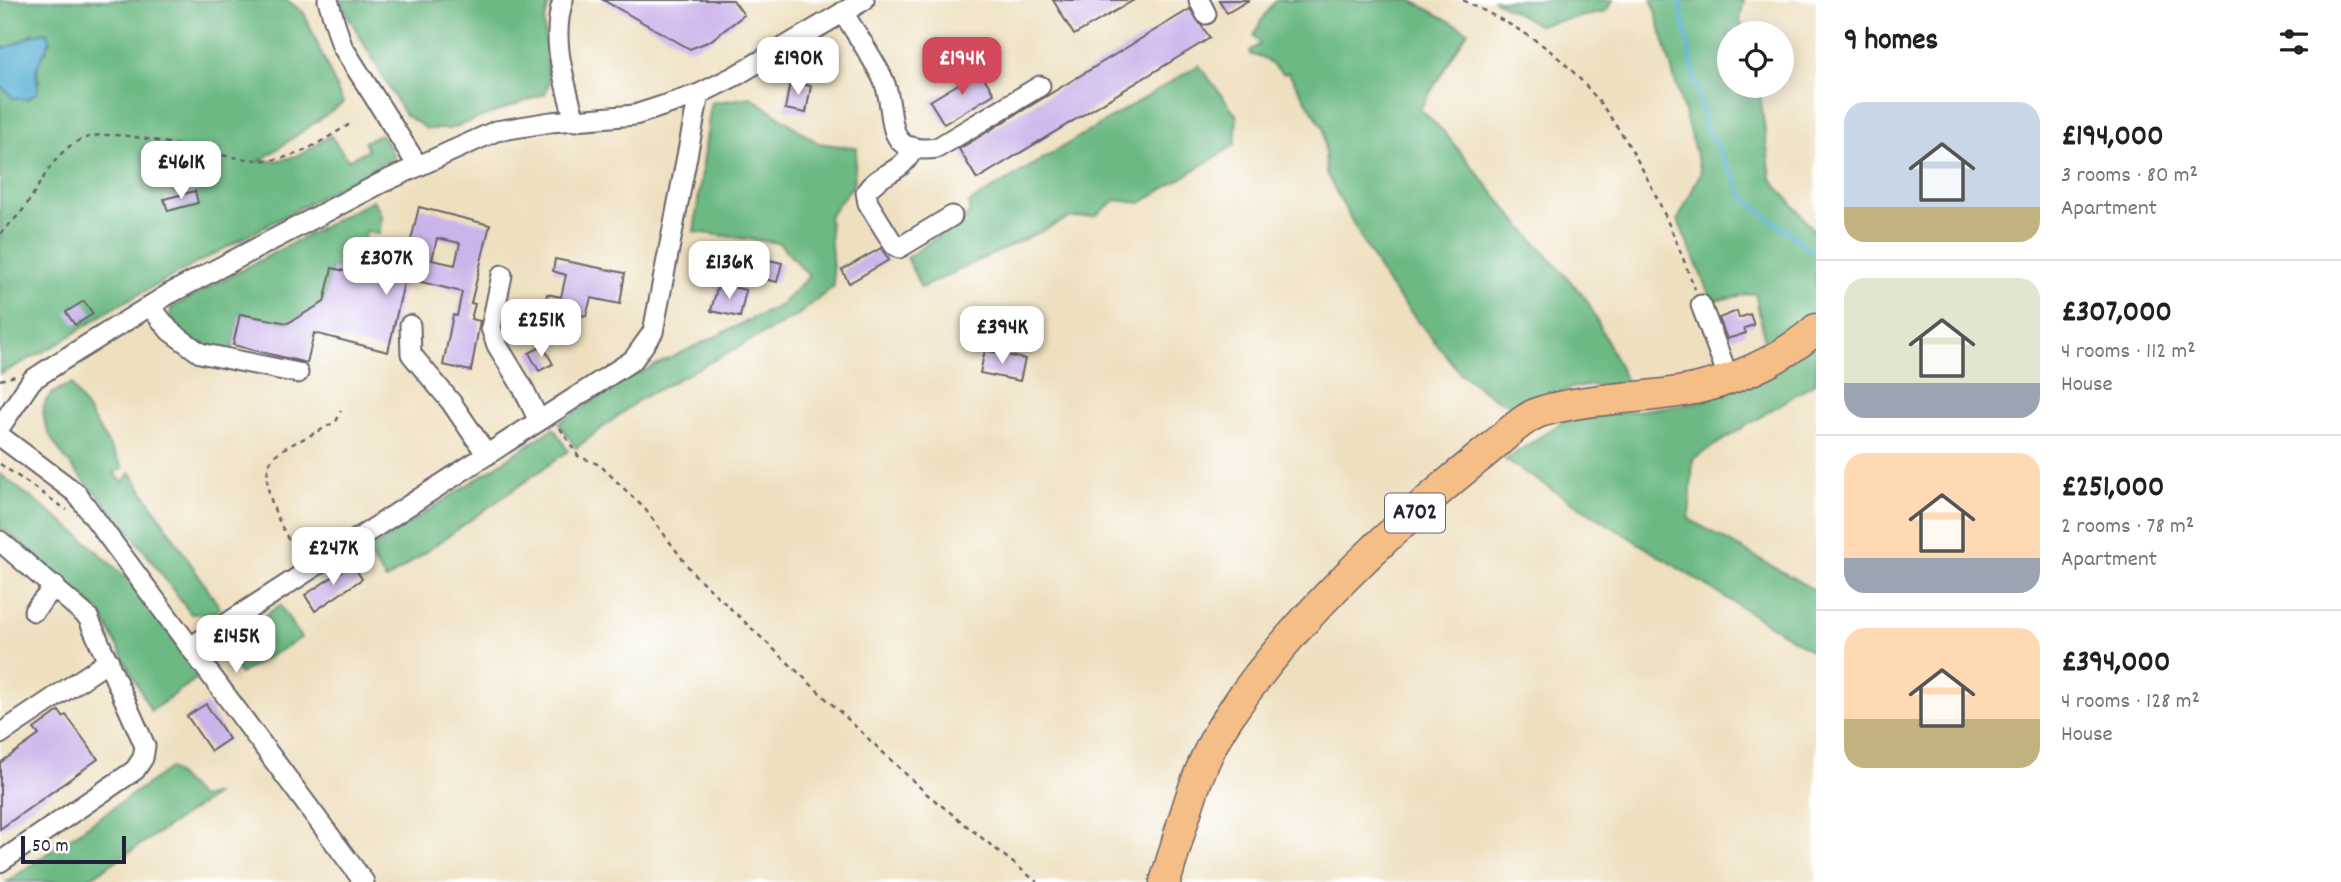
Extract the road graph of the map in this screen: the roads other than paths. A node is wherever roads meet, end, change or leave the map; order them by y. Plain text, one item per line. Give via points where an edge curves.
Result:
1 (328, 0) edge
2 (563, 0) edge
3 (864, 0) edge
4 (843, 12) junction
5 (1040, 86) dead end
6 (699, 93) junction
7 (575, 121) junction
8 (913, 148) junction
9 (418, 166) junction
10 (952, 216) dead end
11 (502, 275) dead end
12 (1702, 305) road end
13 (150, 306) junction
14 (410, 325) dead end
15 (1816, 329) edge
16 (298, 373) dead end
17 (1729, 379) junction
18 (545, 418) junction
19 (0, 427) edge
20 (0, 436) edge
21 (488, 455) junction
22 (0, 541) edge
23 (55, 586) junction
24 (34, 611) dead end
25 (192, 646) junction
26 (109, 661) junction
27 (0, 734) edge
28 (0, 862) edge
29 (363, 882) edge
30 (1165, 882) edge

1 - 9 street via 342,46
2 - 7 street via 556,44
3 - 4 street
4 - 6 street
4 - 8 street via 884,82 894,134
5 - 8 street via 937,148
6 - 7 street via 635,115
6 - 18 street via 653,332 634,360
7 - 9 street via 496,131
8 - 10 street via 904,165 870,186 866,192 869,203 899,247
9 - 13 street
11 - 18 street via 491,328 497,345
12 - 17 street
13 - 16 street via 170,331 200,353
13 - 19 street via 32,380
14 - 21 street via 411,354
15 - 17 highway, A702 via 1764,363
17 - 30 highway, A702 via 1682,392 1584,400 1538,412 1452,480 1357,566 1267,666 1226,721 1198,777
18 - 21 street
20 - 25 street via 76,493
21 - 25 street
22 - 23 street
23 - 24 street
23 - 26 street via 88,617
25 - 29 street
26 - 27 street
26 - 28 street via 145,746 143,758 135,770

